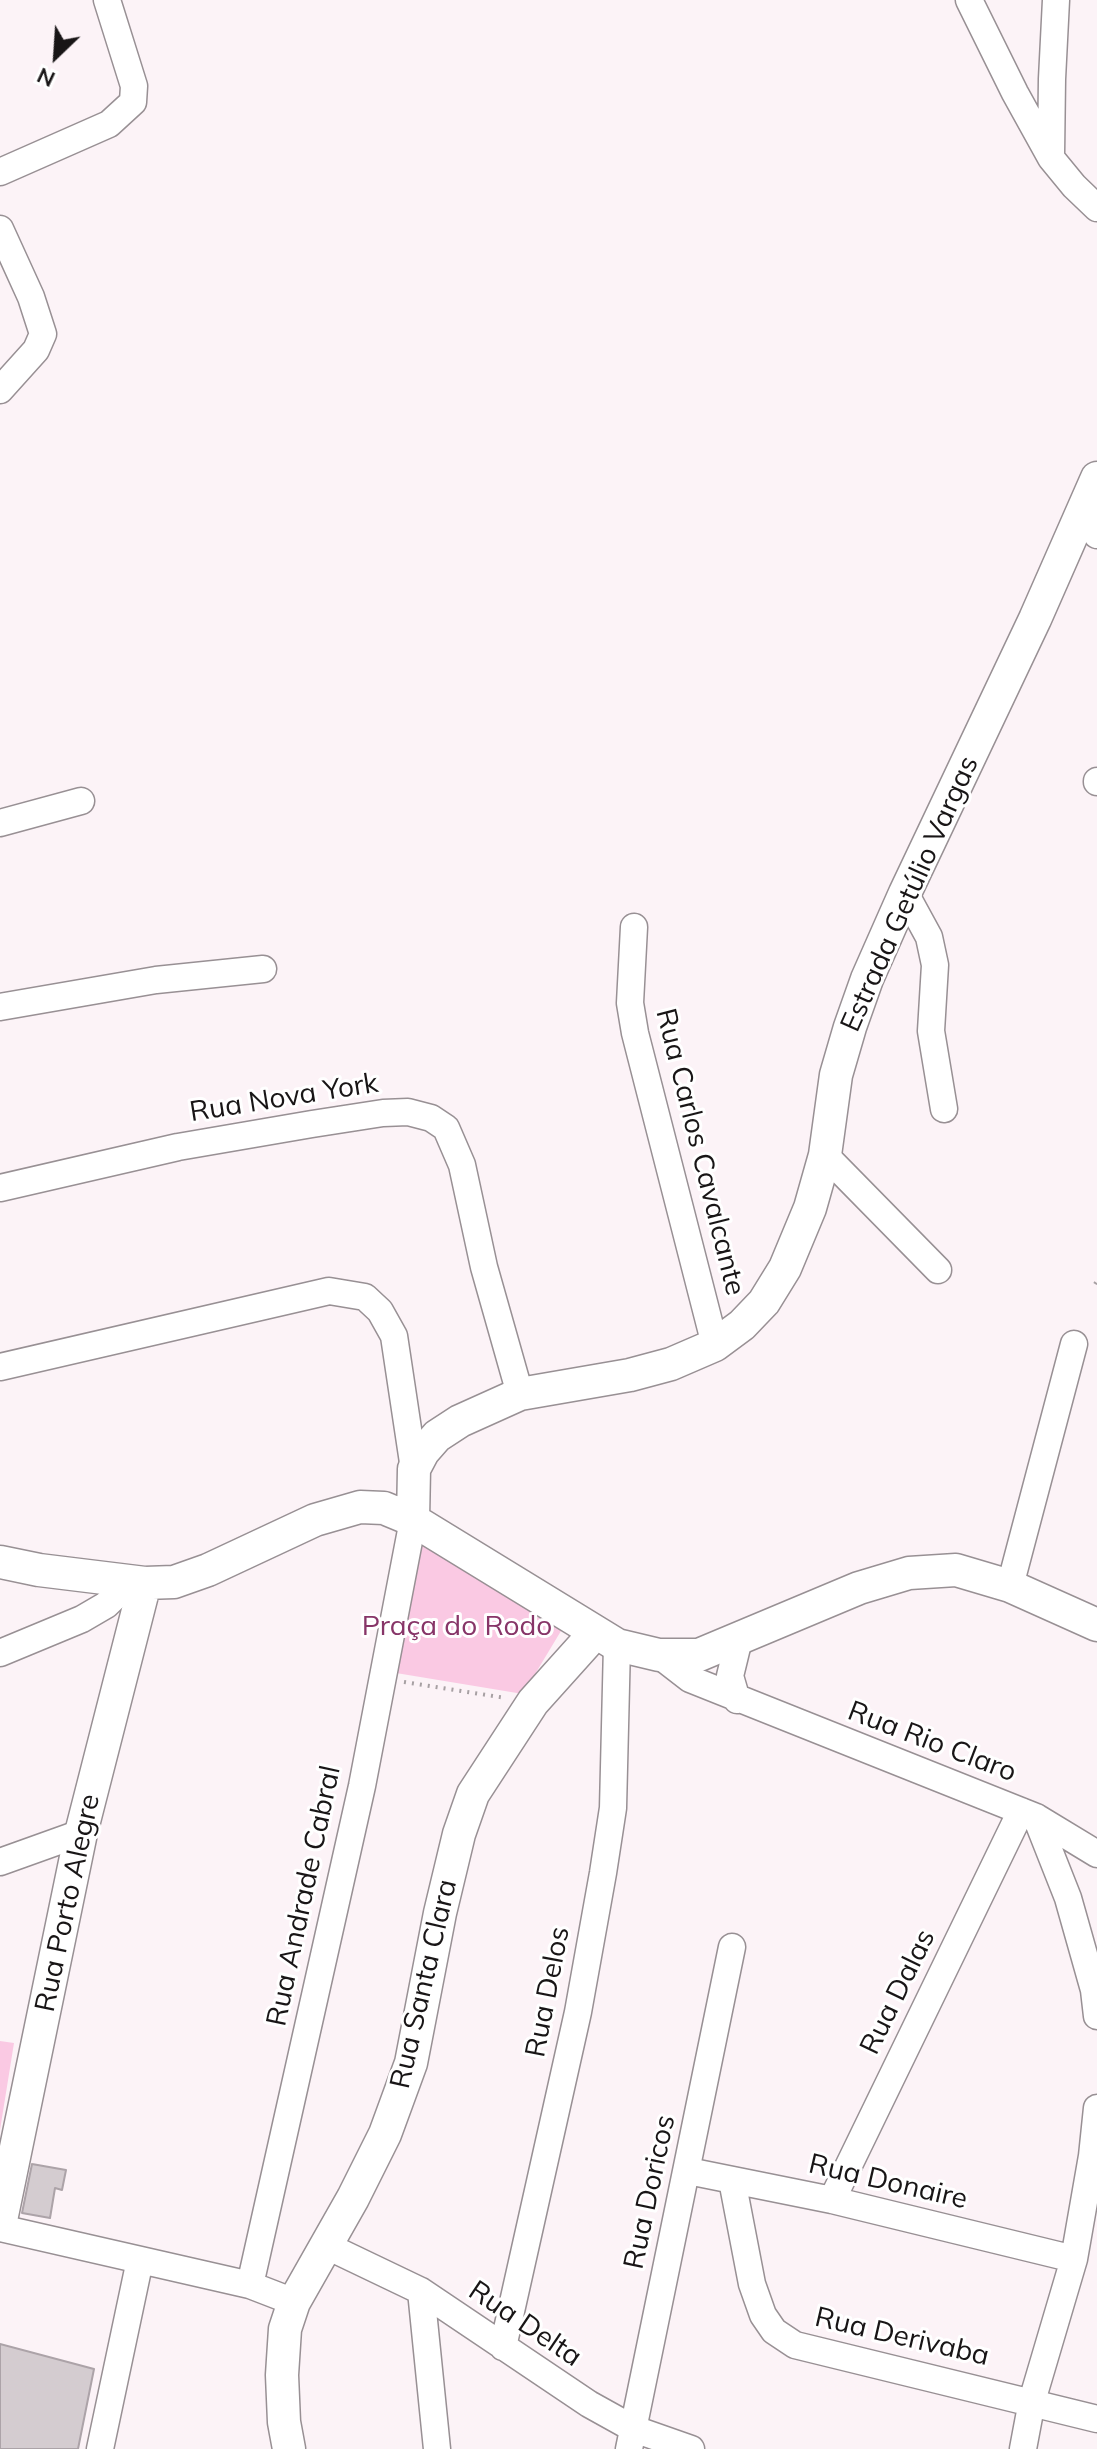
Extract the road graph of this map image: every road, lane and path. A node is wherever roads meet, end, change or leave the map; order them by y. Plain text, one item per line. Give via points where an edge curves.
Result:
1 (107, 0) edge
2 (969, 0) edge
3 (1056, 0) edge
4 (1051, 158) junction
5 (0, 172) edge
6 (1097, 208) edge
7 (0, 229) edge
8 (0, 390) edge
9 (1097, 478) edge
10 (1091, 522) edge
11 (81, 801) dead end
12 (0, 823) edge
13 (905, 893) junction
14 (634, 927) dead end
15 (263, 969) dead end
16 (0, 1007) edge
17 (944, 1109) dead end
18 (825, 1155) junction
19 (0, 1188) edge
20 (938, 1270) dead end
21 (1074, 1344) dead end
22 (715, 1345) junction
23 (0, 1367) edge
24 (520, 1394) junction
25 (414, 1469) junction
26 (413, 1520) junction
27 (0, 1562) edge
28 (138, 1582) junction
29 (1010, 1586) junction
30 (1097, 1625) edge
31 (606, 1639) junction
32 (739, 1639) junction
33 (0, 1653) edge
34 (659, 1655) junction
35 (383, 1679) junction
36 (737, 1700) junction
37 (533, 1702) junction
38 (1028, 1814) junction
39 (81, 1833) junction
40 (1097, 1854) edge
41 (0, 1862) edge
42 (732, 1947) dead end
43 (1097, 2016) edge
44 (1097, 2108) edge
45 (688, 2171) junction
46 (732, 2180) junction
47 (832, 2200) junction
48 (0, 2226) edge
49 (327, 2246) junction
50 (1074, 2259) junction
51 (140, 2260) junction
52 (250, 2285) junction
53 (421, 2291) junction
54 (294, 2302) junction
55 (503, 2347) junction
56 (1032, 2401) junction
57 (1097, 2419) edge
58 (632, 2439) edge
59 (100, 2449) edge
60 (289, 2449) edge
61 (437, 2449) edge
62 (691, 2449) edge
63 (1023, 2449) edge

1 - 5 street via 128,62 133,102 109,124
2 - 4 street
3 - 4 street
4 - 6 street
7 - 8 street via 43,334 36,350
9 - 10 main road, Estrada Getúlio Vargas
10 - 13 main road, Estrada Getúlio Vargas
11 - 12 street
13 - 17 street via 929,937 935,965 931,1031
13 - 18 main road, Estrada Getúlio Vargas via 850,1027 836,1075
14 - 22 street, Rua Carlos Cavalcante via 630,1003 635,1033
15 - 16 street via 156,980
18 - 20 street
18 - 22 main road, Estrada Getúlio Vargas via 785,1268 764,1302
19 - 24 street, Rua Nova York via 178,1147 326,1122 408,1112 431,1118 446,1128 462,1165
21 - 29 street
22 - 24 main road, Estrada Getúlio Vargas via 630,1375
23 - 25 street via 329,1291 365,1297 394,1336
24 - 25 main road, Estrada Getúlio Vargas via 437,1436
25 - 26 main road
26 - 28 main road via 384,1508 360,1507 315,1520 174,1582
26 - 31 main road
26 - 35 street, Rua Andrade Cabral
27 - 28 main road
28 - 33 street via 82,1619
28 - 39 main road, Rua Porto Alegre
29 - 30 main road
29 - 32 main road via 956,1570 909,1573 859,1588
31 - 34 main road
31 - 37 main road, Rua Santa Clara
31 - 55 street, Rua Delos via 613,1808 578,2012
32 - 34 main road via 699,1655
32 - 36 street via 730,1676
34 - 36 street, Rua Rio Claro via 690,1679
35 - 37 path
35 - 52 street, Rua Andrade Cabral
36 - 38 street, Rua Rio Claro
37 - 49 main road, Rua Santa Clara via 473,1794 440,1913 411,2063 385,2134
38 - 40 street, Rua Rio Claro
38 - 43 street via 1068,1898
38 - 47 street, Rua Dalas
39 - 41 street
39 - 48 main road, Rua Porto Alegre
42 - 45 street, Rua Doricos
44 - 50 street
45 - 46 street, Rua Donaire
45 - 58 street, Rua Doricos
46 - 47 street, Rua Donaire
46 - 56 street, Rua Derivaba via 752,2284 774,2331 795,2345
47 - 50 street, Rua Donaire
48 - 51 street
49 - 53 street, Rua Delta
49 - 54 main road, Rua Santa Clara
50 - 56 street
51 - 52 street
51 - 59 street
52 - 54 street
53 - 55 street, Rua Delta
53 - 61 street
54 - 60 main road, Rua Santa Clara via 285,2329 282,2375
55 - 58 street, Rua Delta
56 - 57 street, Rua Derivaba
56 - 63 street
58 - 62 street, Rua Delta

